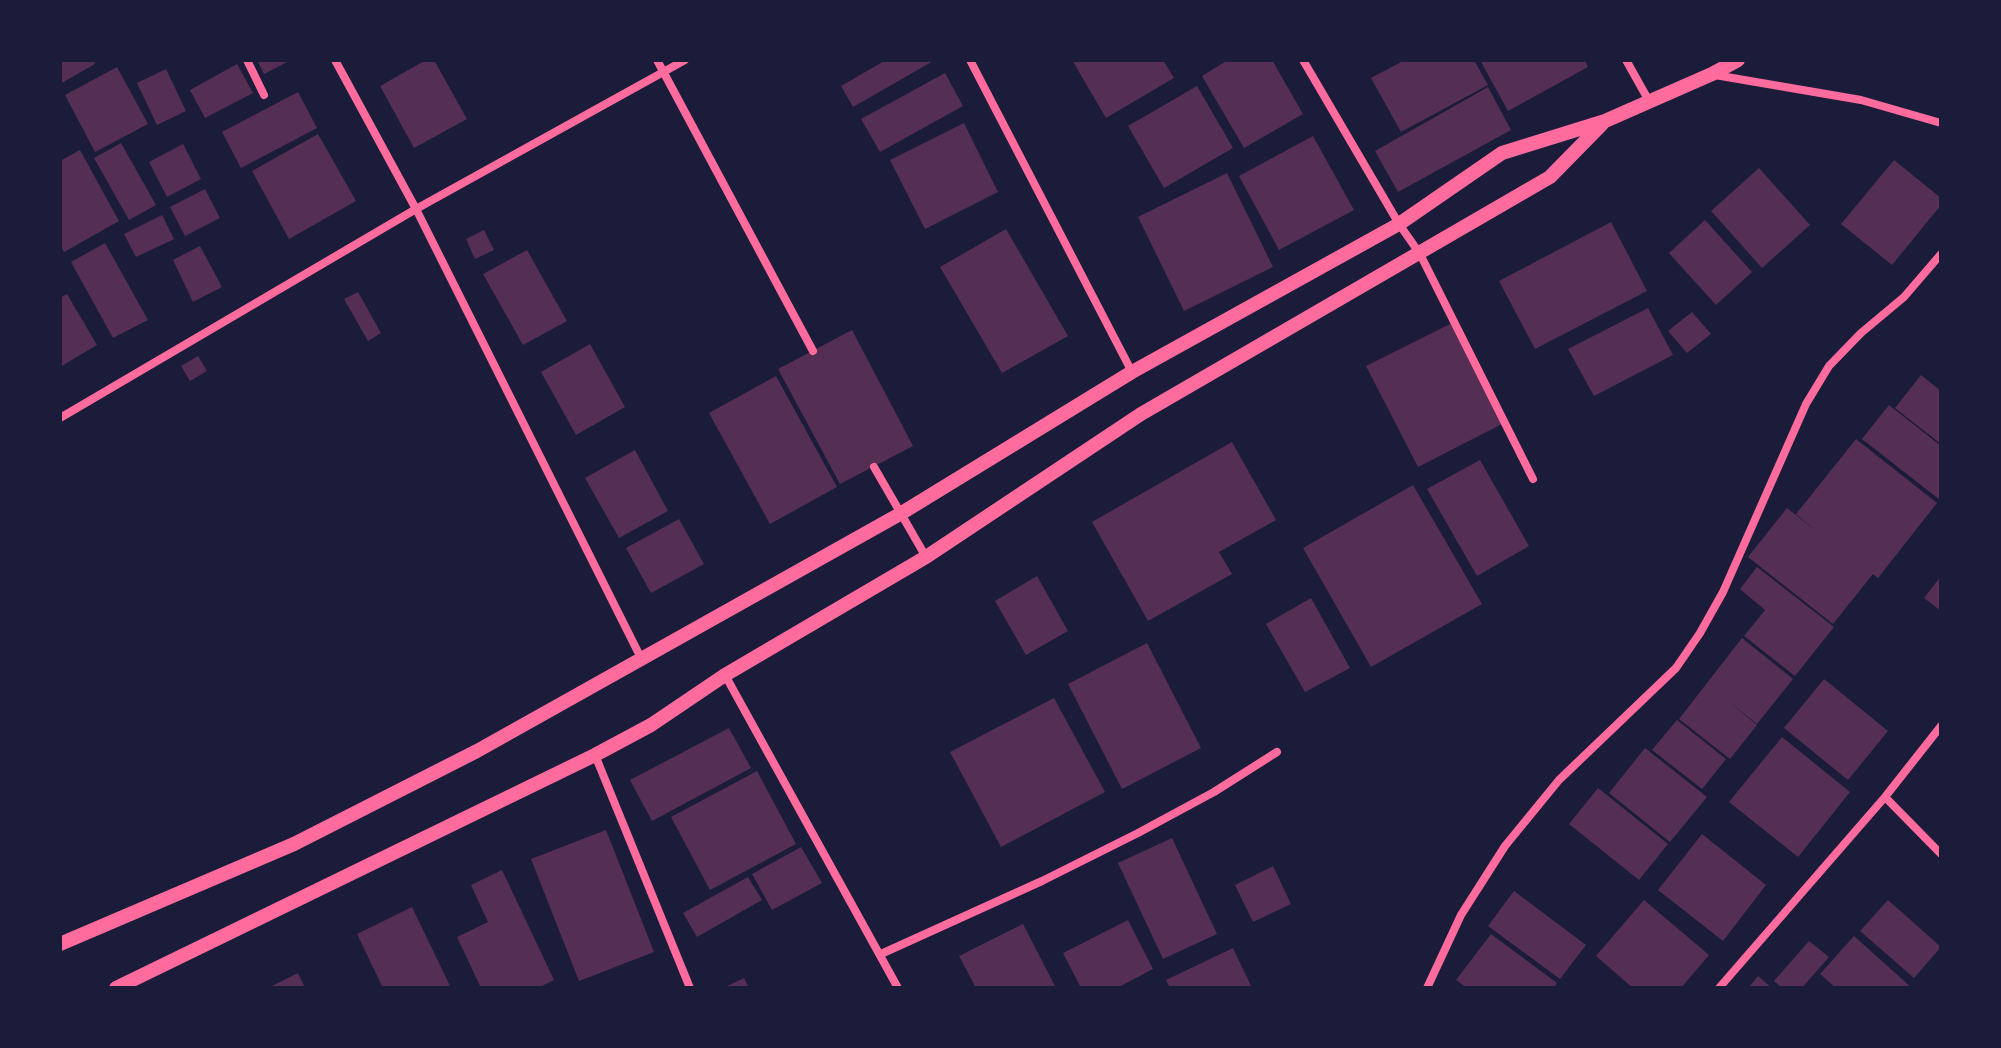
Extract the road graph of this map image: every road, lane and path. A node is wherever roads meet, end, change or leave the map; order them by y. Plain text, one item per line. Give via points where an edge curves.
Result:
1 (247, 60) edge
2 (335, 60) edge
3 (657, 60) edge
4 (685, 60) edge
5 (970, 60) edge
6 (1303, 60) edge
7 (1626, 60) edge
8 (1738, 60) edge
9 (664, 73) junction
10 (1712, 74) junction
11 (264, 95) dead end
12 (1649, 101) junction
13 (1605, 121) junction
14 (1941, 123) edge
15 (416, 209) junction
16 (1399, 224) junction
17 (1420, 254) junction
18 (1941, 254) edge
19 (813, 351) dead end
20 (1132, 372) junction
21 (60, 418) edge
22 (874, 467) dead end
23 (1533, 479) dead end
24 (900, 514) junction
25 (926, 557) junction
26 (641, 658) junction
27 (725, 675) junction
28 (1941, 726) edge
29 (1277, 752) dead end
30 (595, 755) junction
31 (1885, 797) junction
32 (1941, 854) edge
33 (60, 944) edge
34 (881, 954) junction
35 (116, 988) edge
36 (690, 988) edge
37 (898, 988) edge
38 (1427, 988) edge
39 (1719, 988) edge

1 - 11 street
2 - 15 street
3 - 9 street
4 - 9 street
5 - 20 street
6 - 16 street
7 - 12 street
8 - 10 street
9 - 15 street
9 - 19 street
10 - 12 street
10 - 14 street via 1861,100
12 - 13 street
13 - 16 street via 1502,153
13 - 17 street via 1550,177
15 - 21 street
15 - 26 street
16 - 17 street
16 - 20 street
17 - 23 street
17 - 25 street via 1141,414
18 - 38 street via 1904,297 1829,366 1806,404 1700,633 1676,668 1559,780 1505,846 1461,915
20 - 24 street
22 - 24 street
24 - 25 street
24 - 26 street
25 - 27 street
26 - 33 street via 477,751 294,844
27 - 30 street
27 - 34 street
28 - 31 street
29 - 34 street via 1138,833
30 - 35 street
30 - 36 street
31 - 32 street
31 - 39 street
34 - 37 street

